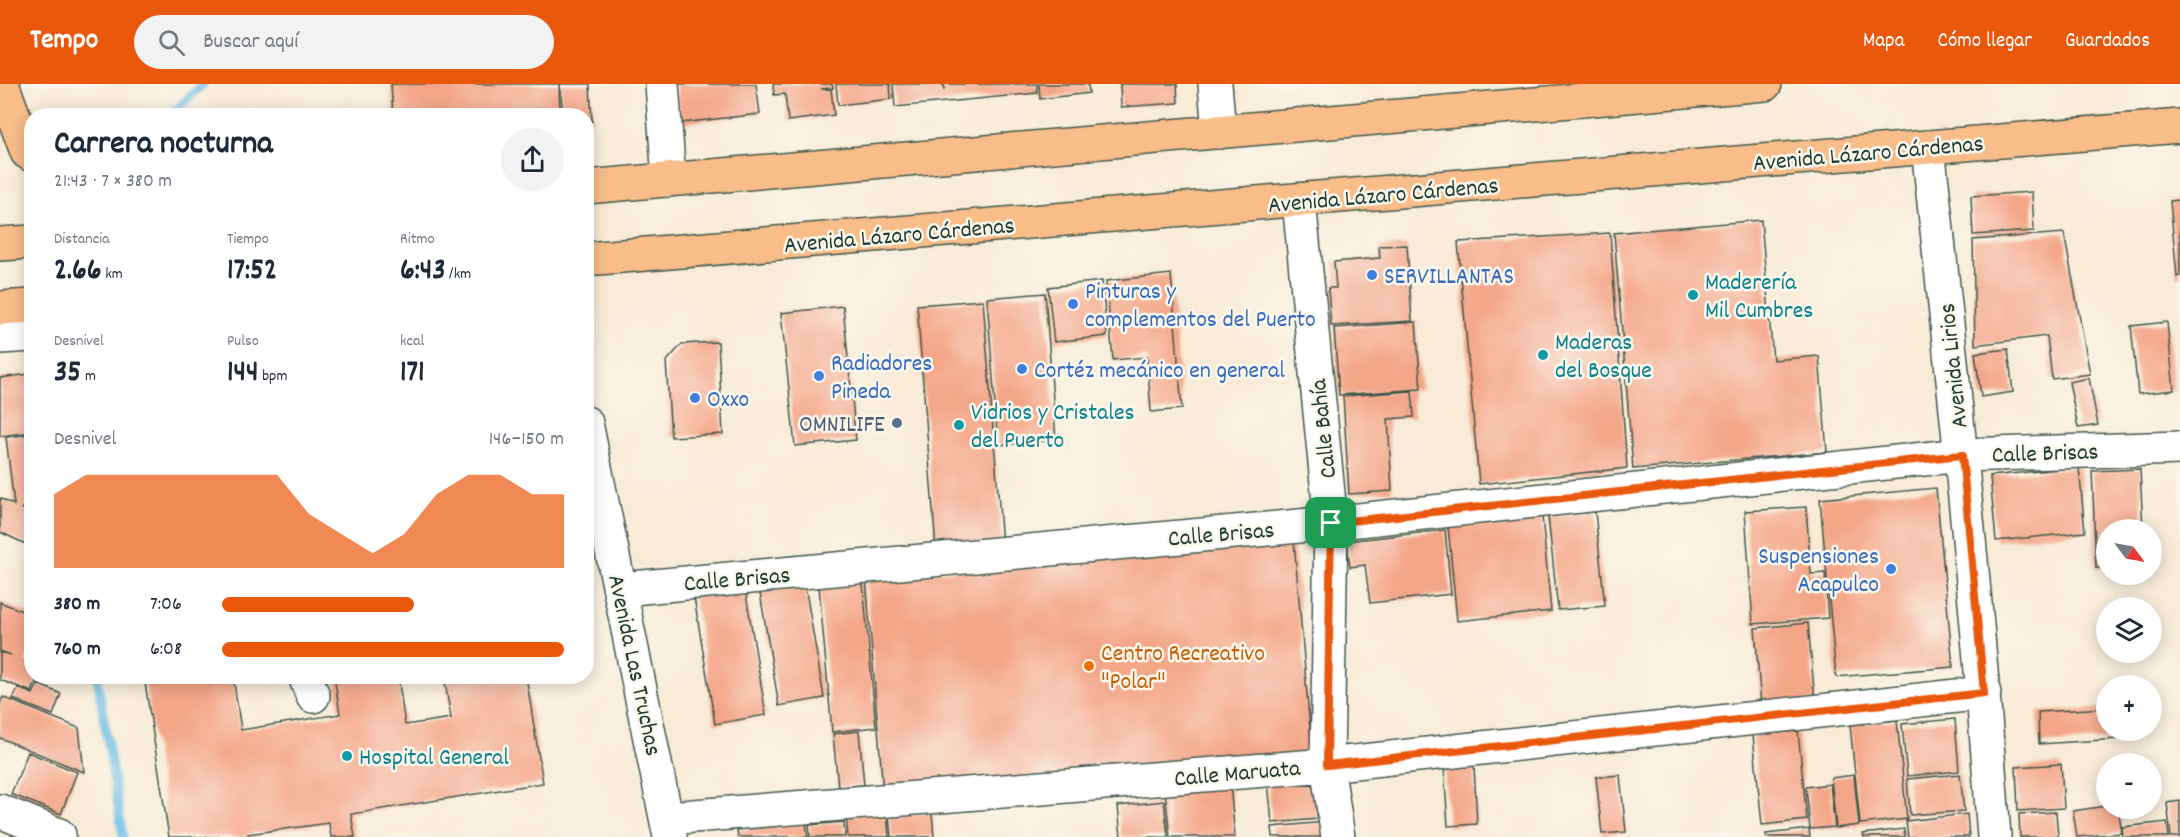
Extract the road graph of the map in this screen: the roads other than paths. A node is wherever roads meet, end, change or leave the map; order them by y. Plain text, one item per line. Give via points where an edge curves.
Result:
1 (2, 84) edge
2 (662, 84) edge
3 (1215, 84) edge
4 (1765, 84) edge
5 (1680, 88) edge
6 (2180, 126) edge
7 (1219, 132) junction
8 (24, 144) edge
9 (1928, 147) junction
10 (669, 180) junction
11 (594, 186) edge
12 (1299, 201) junction
13 (24, 242) edge
14 (0, 244) edge
15 (594, 258) edge
16 (24, 306) edge
17 (0, 308) edge
18 (24, 336) edge
19 (0, 337) edge
20 (2180, 448) edge
21 (1962, 455) junction
22 (594, 461) edge
23 (1331, 523) junction
24 (621, 589) junction
25 (1984, 693) junction
26 (1327, 765) junction
27 (0, 811) edge
28 (669, 828) edge
29 (58, 837) edge
30 (1338, 837) edge
31 (1994, 837) edge

1 - 8 main road
2 - 10 street
3 - 7 street
4 - 5 main road
5 - 7 main road
6 - 9 main road, Avenida Lázaro Cárdenas
7 - 10 main road
9 - 12 main road, Avenida Lázaro Cárdenas
9 - 21 street, Avenida Lirios
10 - 11 main road
12 - 15 main road, Avenida Lázaro Cárdenas
12 - 23 street, Calle Bahía
13 - 14 main road
16 - 17 main road
18 - 19 street
20 - 21 street, Calle Brisas
21 - 23 street, Calle Brisas
21 - 25 street, Avenida Lirios
22 - 24 street, Avenida Las Truchas
23 - 24 street, Calle Brisas
23 - 26 street, Calle Bahía
24 - 28 street, Avenida Las Truchas
25 - 26 street, Calle Maruata
25 - 31 street, Avenida Lirios
26 - 28 street, Calle Maruata
26 - 30 street, Calle Bahía
27 - 29 street

